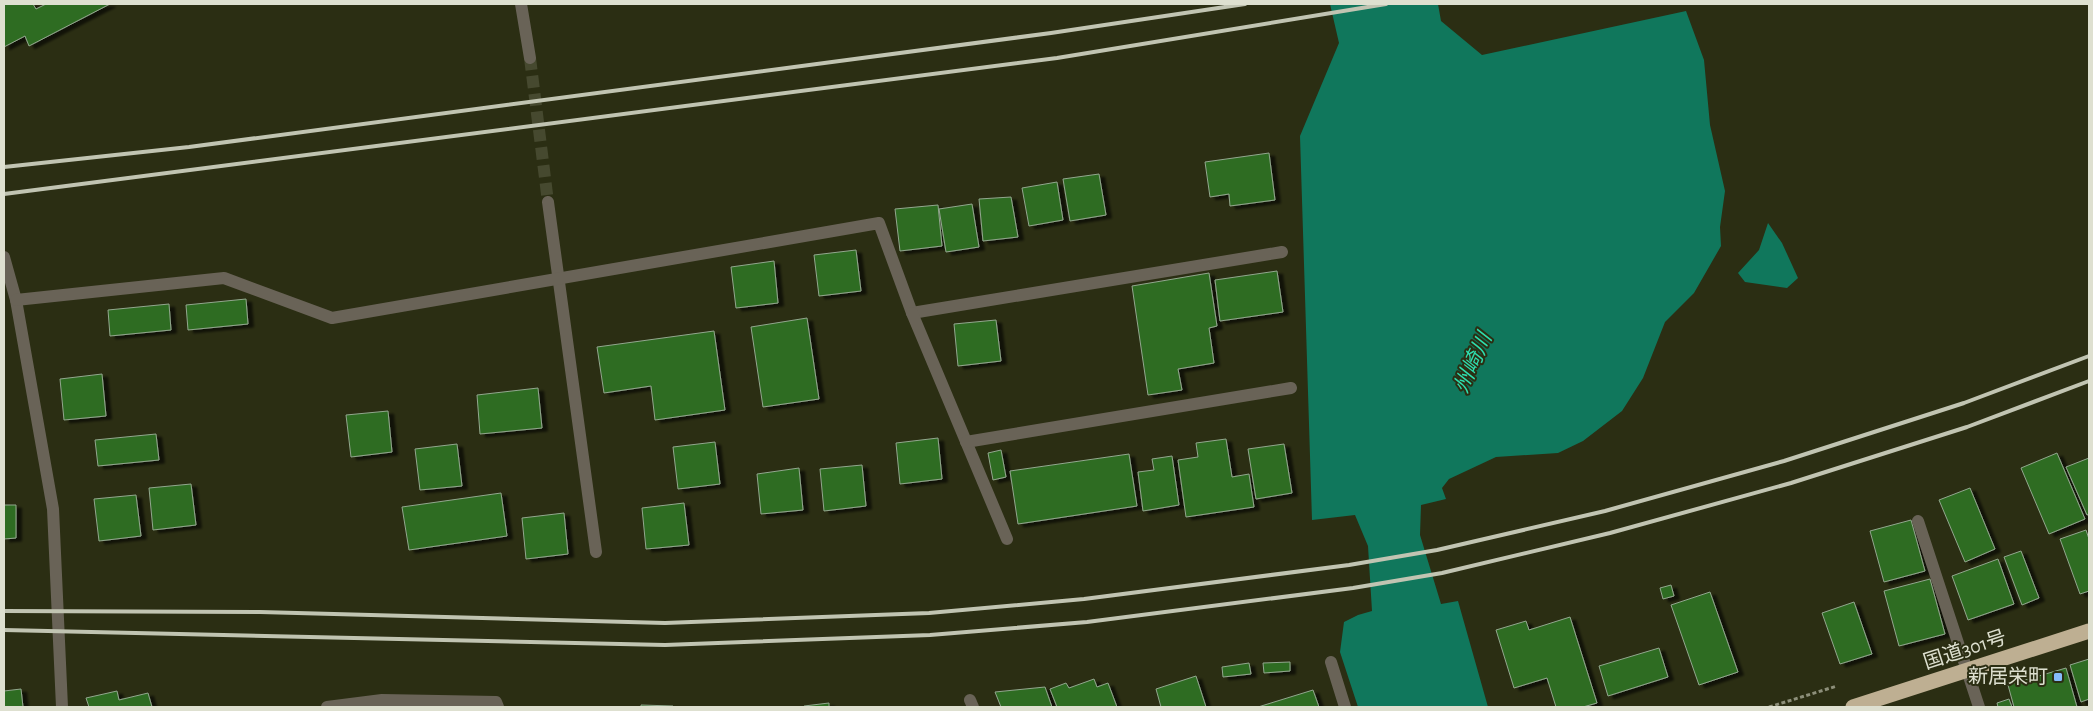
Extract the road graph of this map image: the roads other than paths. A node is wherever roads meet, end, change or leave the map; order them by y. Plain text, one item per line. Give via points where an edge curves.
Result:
1 (521, 4) edge
2 (530, 58) tunnel mouth
3 (548, 202) tunnel mouth
4 (1282, 252) dead end
5 (4, 257) edge
6 (557, 280) junction
7 (16, 300) junction
8 (912, 313) junction
9 (1291, 388) dead end
10 (966, 442) junction
11 (1918, 521) dead end
12 (1007, 539) dead end
13 (596, 552) dead end
14 (2089, 631) edge
15 (1330, 662) dead end
16 (1968, 671) junction
17 (62, 707) edge
18 (327, 707) edge
19 (498, 707) edge
20 (1345, 707) edge
21 (1853, 707) edge
22 (1979, 707) edge

1 - 2 street
3 - 6 street
4 - 8 street
5 - 7 street
6 - 7 street via 332,318 224,278
6 - 8 street via 879,223
6 - 13 street
7 - 17 street via 53,509
8 - 10 street
9 - 10 street
10 - 12 street
11 - 16 street
14 - 16 highway, 国道301号
15 - 20 street
16 - 21 highway, 国道301号
16 - 22 street
18 - 19 street via 382,700 496,702

